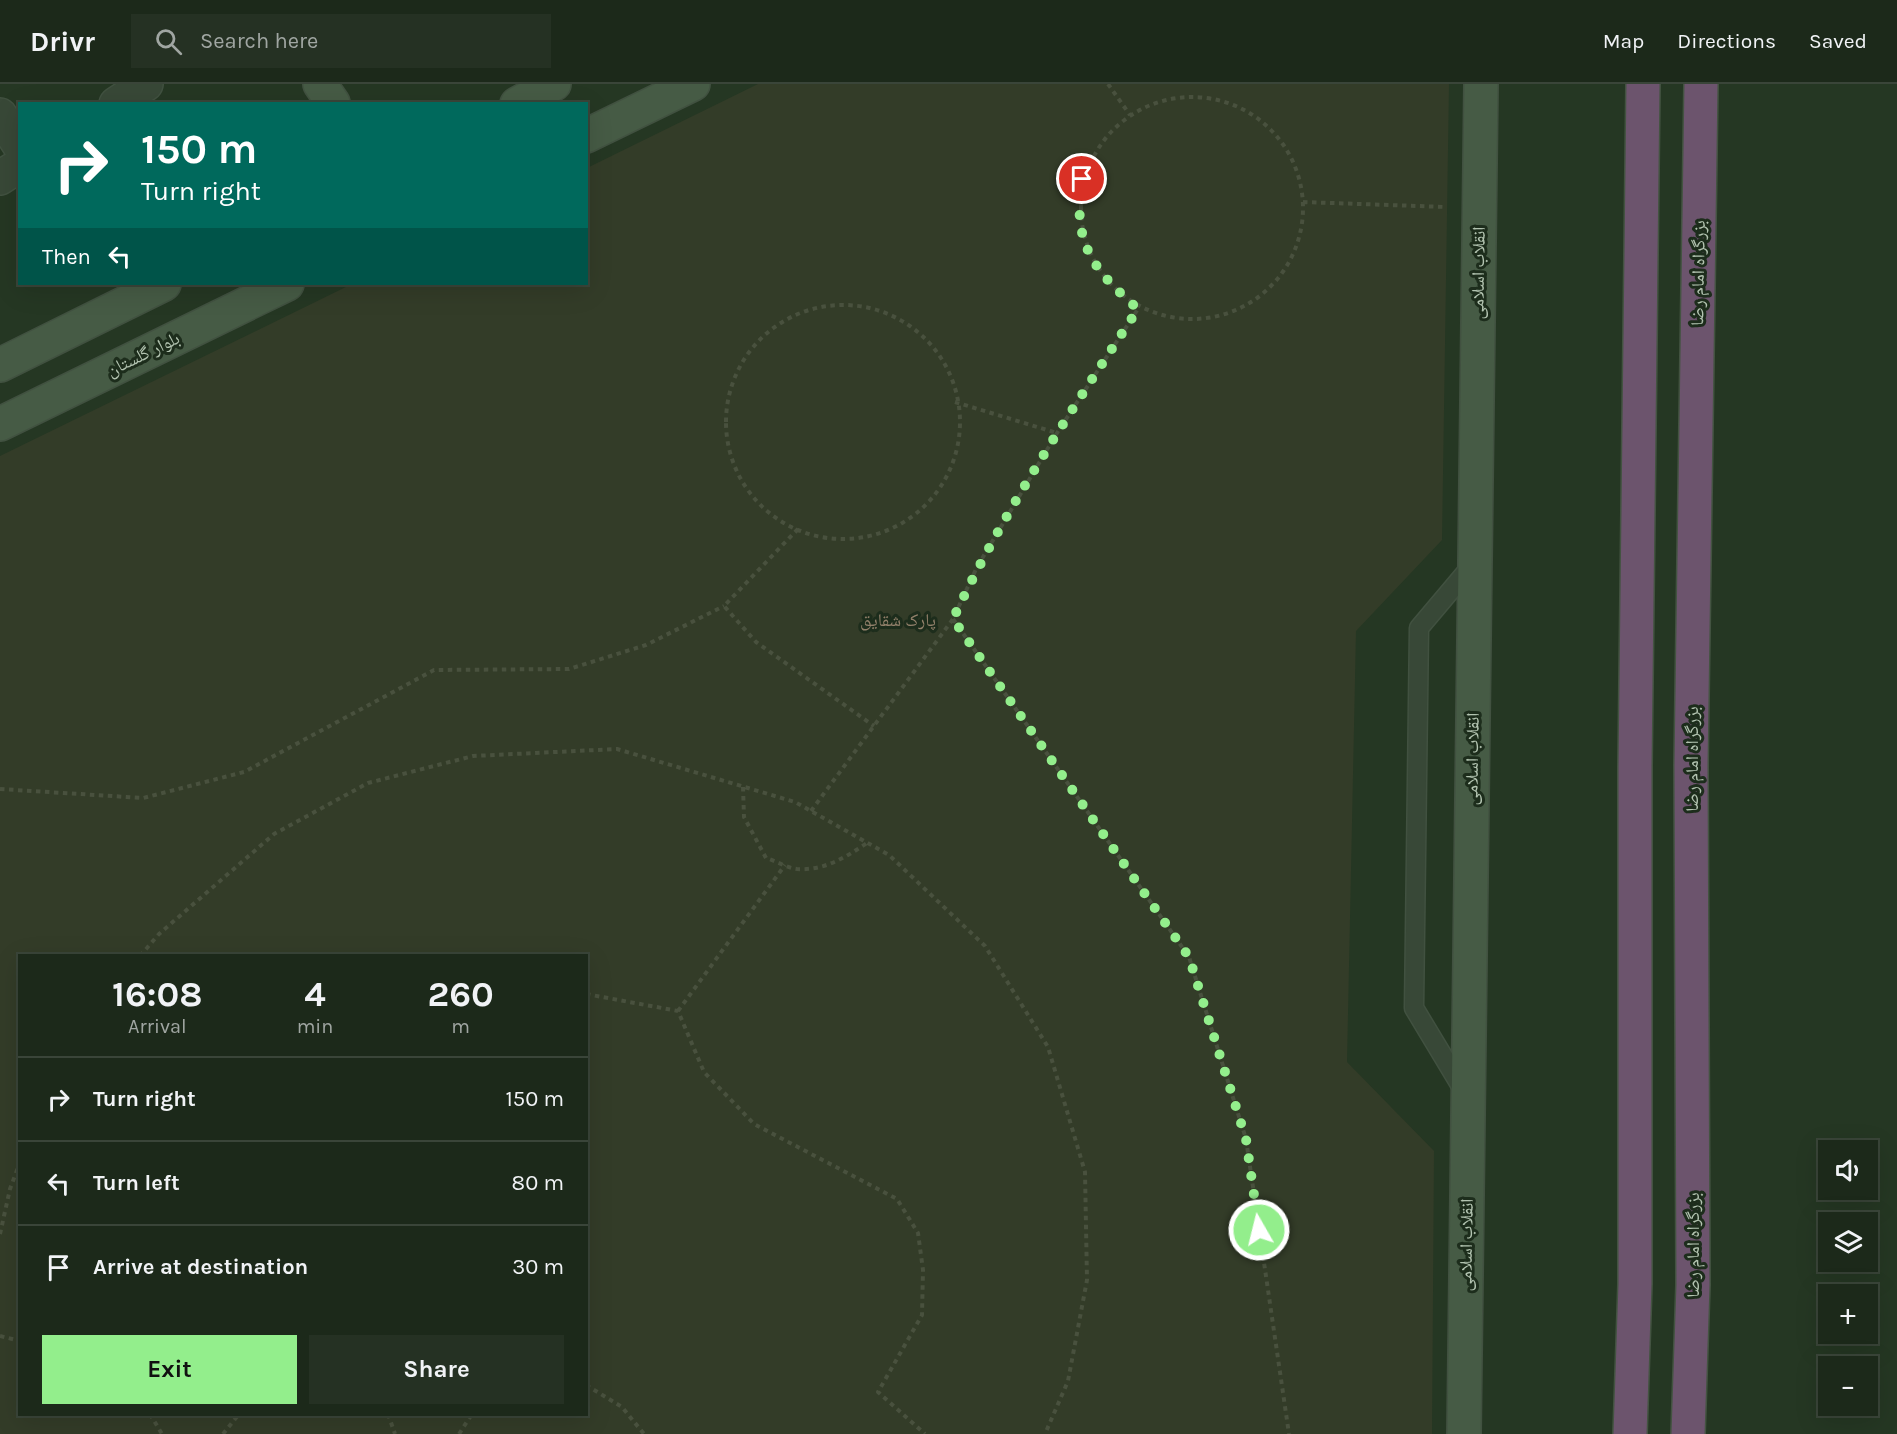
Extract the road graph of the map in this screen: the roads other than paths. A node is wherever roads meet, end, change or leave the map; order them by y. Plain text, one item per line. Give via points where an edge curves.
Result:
1 (146, 84) edge
2 (320, 84) edge
3 (554, 84) edge
4 (693, 84) edge
5 (1481, 84) edge
6 (1643, 84) edge
7 (1701, 84) edge
8 (119, 102) edge
9 (332, 102) edge
10 (521, 102) edge
11 (0, 115) edge
12 (588, 135) edge
13 (18, 143) edge
14 (18, 166) edge
15 (0, 178) edge
16 (162, 285) edge
17 (285, 285) edge
18 (0, 365) edge
19 (0, 424) edge
20 (1474, 562) junction
21 (1468, 1098) junction
22 (1464, 1434) edge
23 (1630, 1434) edge
24 (1688, 1434) edge

1 - 8 street
2 - 9 street
3 - 10 street
4 - 12 street
5 - 20 street, انقلاب اسلامی
6 - 23 highway via 1635,767 1635,1284
7 - 24 highway, بزرگراه امام رضا via 1691,765 1693,1285
11 - 13 street
14 - 15 street
16 - 18 street
17 - 19 street, بلوار گلستان
20 - 21 street, انقلاب اسلامی
20 - 21 lane via 1419,628 1414,1008
21 - 22 street, انقلاب اسلامی

